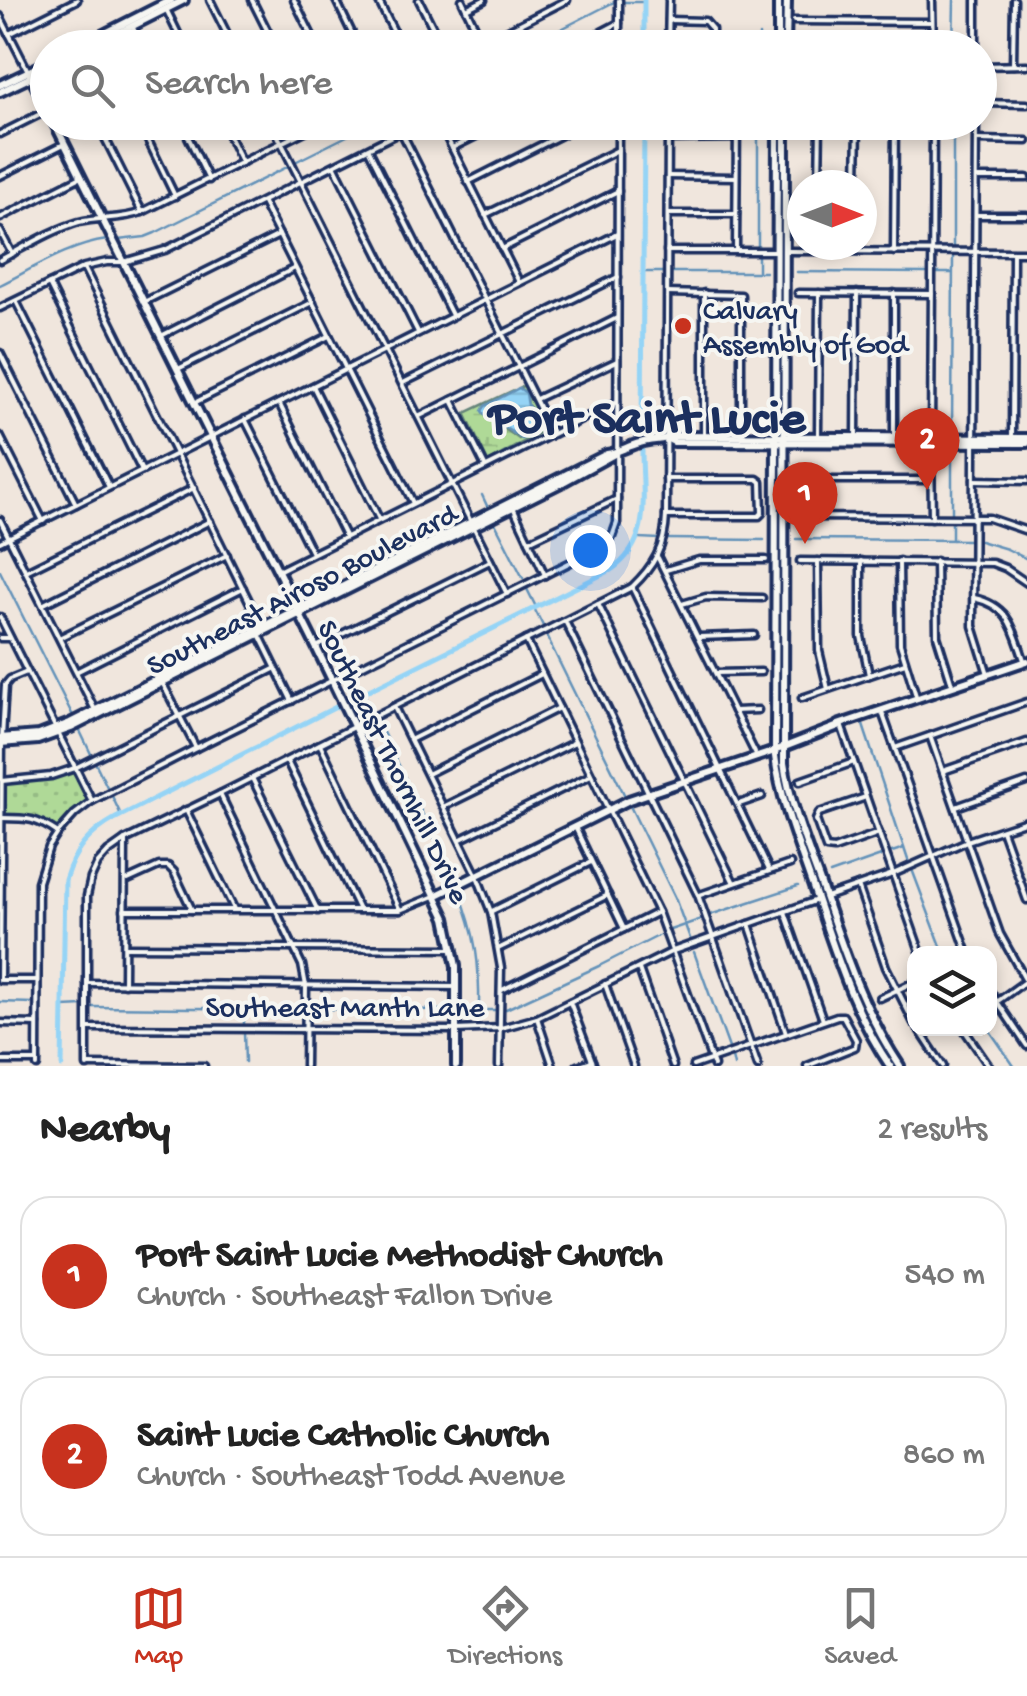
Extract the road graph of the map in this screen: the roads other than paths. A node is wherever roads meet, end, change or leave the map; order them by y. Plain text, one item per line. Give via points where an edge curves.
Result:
1 (76, 0) edge
2 (171, 0) edge
3 (184, 0) edge
4 (210, 0) edge
5 (252, 0) edge
6 (294, 0) edge
7 (336, 0) edge
8 (378, 0) edge
9 (420, 0) edge
10 (462, 0) edge
11 (484, 0) edge
12 (567, 0) edge
13 (619, 0) edge
14 (669, 0) edge
15 (778, 0) edge
16 (786, 0) edge
17 (932, 0) edge
18 (976, 0) edge
19 (1014, 0) edge
20 (166, 9) junction
21 (466, 9) junction
22 (0, 16) edge
23 (668, 20) junction
24 (794, 21) dead end
25 (932, 22) junction
26 (619, 24) junction
27 (120, 25) junction
28 (132, 26) junction
29 (112, 30) edge
30 (115, 30) edge
31 (125, 30) edge
32 (134, 30) edge
33 (176, 30) edge
34 (225, 30) edge
35 (267, 30) edge
36 (309, 30) edge
37 (351, 30) edge
38 (393, 30) edge
39 (434, 30) edge
40 (476, 30) edge
41 (512, 30) edge
42 (607, 30) edge
43 (619, 30) edge
44 (668, 30) edge
45 (712, 30) edge
46 (778, 30) edge
47 (786, 30) edge
48 (932, 30) edge
49 (976, 30) edge
50 (9, 34) junction
51 (997, 65) edge
52 (1013, 65) junction
53 (1027, 65) edge
54 (30, 74) joint
55 (0, 89) edge
56 (997, 103) edge
57 (1027, 104) edge
58 (30, 119) edge
59 (0, 134) edge
60 (62, 140) edge
61 (106, 140) edge
62 (148, 140) edge
63 (189, 140) edge
64 (231, 140) edge
65 (280, 140) edge
66 (287, 140) edge
67 (385, 140) edge
68 (406, 140) edge
69 (448, 140) edge
70 (468, 140) edge
71 (552, 140) edge
72 (618, 140) edge
73 (668, 140) edge
74 (737, 140) edge
75 (778, 140) edge
76 (785, 140) edge
77 (820, 140) edge
78 (858, 140) edge
79 (895, 140) edge
80 (933, 140) edge
81 (976, 140) joint
82 (1027, 141) edge
83 (282, 143) junction
84 (64, 144) junction
85 (368, 148) junction
86 (452, 148) junction
87 (618, 150) junction
88 (242, 163) junction
89 (335, 165) junction
90 (820, 170) edge
91 (858, 170) edge
92 (0, 176) edge
93 (668, 176) junction
94 (81, 177) junction
95 (736, 177) junction
96 (976, 178) junction
97 (1027, 178) edge
98 (209, 180) junction
99 (301, 182) junction
100 (468, 182) junction
101 (618, 191) junction
102 (175, 196) junction
103 (263, 202) junction
104 (142, 212) junction
105 (668, 214) junction
106 (736, 214) junction
107 (485, 215) junction
108 (976, 215) junction
109 (1027, 215) edge
110 (0, 218) edge
111 (102, 219) junction
112 (0, 231) edge
113 (618, 234) junction
114 (279, 235) junction
115 (502, 249) junction
116 (877, 250) edge
117 (668, 251) junction
118 (736, 251) junction
119 (781, 251) junction
120 (787, 251) edge
121 (894, 252) junction
122 (932, 252) junction
123 (976, 252) junction
124 (1013, 252) junction
125 (1027, 252) edge
126 (12, 254) junction
127 (0, 260) edge
128 (124, 262) junction
129 (84, 267) junction
130 (296, 268) junction
131 (618, 276) junction
132 (519, 282) junction
133 (50, 284) junction
134 (667, 293) junction
135 (798, 293) dead end
136 (820, 293) junction
137 (857, 293) junction
138 (894, 293) junction
139 (704, 294) junction
140 (932, 294) junction
141 (16, 300) junction
142 (484, 300) junction
143 (312, 302) junction
144 (144, 303) junction
145 (0, 308) edge
146 (452, 316) junction
147 (618, 318) junction
148 (418, 332) junction
149 (501, 333) junction
150 (160, 336) junction
151 (329, 336) junction
152 (384, 350) junction
153 (0, 353) edge
154 (617, 361) junction
155 (519, 366) junction
156 (346, 368) junction
157 (177, 370) junction
158 (402, 384) junction
159 (313, 386) junction
160 (452, 400) junction
161 (535, 400) junction
162 (617, 402) junction
163 (194, 403) junction
164 (279, 403) junction
165 (418, 416) junction
166 (245, 419) junction
167 (552, 433) junction
168 (0, 436) edge
169 (211, 436) junction
170 (704, 436) junction
171 (741, 436) junction
172 (818, 436) junction
173 (856, 437) junction
174 (1012, 438) junction
175 (668, 439) junction
176 (780, 439) junction
177 (894, 440) junction
178 (931, 440) junction
179 (975, 440) junction
180 (1027, 441) edge
181 (616, 452) junction
182 (176, 454) junction
183 (485, 466) junction
184 (142, 470) junction
185 (666, 479) junction
186 (931, 480) junction
187 (974, 480) junction
188 (1027, 480) edge
189 (452, 484) junction
190 (109, 487) junction
191 (194, 488) junction
192 (617, 498) junction
193 (413, 503) junction
194 (76, 504) junction
195 (512, 505) junction
196 (666, 516) junction
197 (932, 518) junction
198 (974, 518) junction
199 (0, 520) edge
200 (43, 520) junction
201 (379, 520) junction
202 (210, 521) junction
203 (472, 524) junction
204 (1027, 530) edge
205 (346, 536) junction
206 (9, 538) junction
207 (529, 541) junction
208 (0, 542) edge
209 (312, 553) junction
210 (226, 554) junction
211 (658, 558) junction
212 (766, 560) dead end
213 (490, 561) junction
214 (800, 561) dead end
215 (818, 561) junction
216 (862, 561) junction
217 (899, 561) junction
218 (936, 561) junction
219 (974, 561) junction
220 (278, 570) junction
221 (666, 570) junction
222 (26, 571) junction
223 (546, 575) junction
224 (1027, 583) edge
225 (632, 587) junction
226 (243, 588) junction
227 (507, 594) junction
228 (762, 598) dead end
229 (974, 598) junction
230 (42, 604) junction
231 (598, 604) junction
232 (682, 604) junction
233 (298, 612) junction
234 (0, 617) edge
235 (565, 621) junction
236 (261, 630) junction
237 (754, 635) dead end
238 (698, 637) junction
239 (0, 638) edge
240 (10, 638) junction
241 (59, 638) junction
242 (526, 640) junction
243 (316, 647) junction
244 (1026, 661) edge
245 (906, 663) junction
246 (274, 669) junction
247 (27, 672) junction
248 (76, 672) junction
249 (761, 672) dead end
250 (716, 673) junction
251 (542, 674) junction
252 (869, 674) junction
253 (988, 674) junction
254 (161, 680) junction
255 (332, 681) junction
256 (953, 687) junction
257 (828, 688) junction
258 (802, 698) dead end
259 (918, 699) junction
260 (292, 701) junction
261 (1027, 702) edge
262 (113, 704) junction
263 (394, 706) junction
264 (558, 708) junction
265 (95, 710) junction
266 (758, 710) dead end
267 (734, 711) junction
268 (882, 712) junction
269 (180, 716) junction
270 (354, 725) junction
271 (842, 726) junction
272 (57, 732) junction
273 (930, 736) junction
274 (411, 740) junction
275 (1, 741) edge
276 (575, 742) junction
277 (1027, 742) edge
278 (320, 744) junction
279 (779, 747) junction
280 (196, 748) junction
281 (896, 748) junction
282 (755, 754) junction
283 (287, 761) junction
284 (854, 762) junction
285 (75, 768) junction
286 (720, 768) junction
287 (943, 771) junction
288 (427, 773) junction
289 (591, 775) junction
290 (252, 778) junction
291 (2, 780) edge
292 (684, 780) junction
293 (800, 781) dead end
294 (1027, 782) edge
295 (648, 792) junction
296 (220, 794) junction
297 (762, 796) dead end
298 (866, 797) junction
299 (92, 801) junction
300 (738, 804) junction
301 (443, 807) junction
302 (956, 807) junction
303 (186, 810) junction
304 (608, 810) junction
305 (2, 818) edge
306 (1027, 822) edge
307 (575, 827) junction
308 (1002, 830) junction
309 (58, 833) junction
310 (879, 833) junction
311 (125, 840) junction
312 (459, 840) junction
313 (967, 841) junction
314 (933, 856) junction
315 (591, 862) junction
316 (790, 864) dead end
317 (0, 868) edge
318 (770, 870) junction
319 (893, 874) junction
320 (476, 876) junction
321 (125, 880) junction
322 (734, 882) junction
323 (858, 886) junction
324 (436, 896) junction
325 (608, 896) junction
326 (698, 896) junction
327 (821, 899) junction
328 (1027, 900) edge
329 (124, 910) junction
330 (192, 910) junction
331 (234, 910) junction
332 (277, 910) junction
333 (400, 910) junction
334 (318, 911) junction
335 (359, 911) junction
336 (491, 912) junction
337 (658, 912) junction
338 (785, 912) junction
339 (749, 924) junction
340 (624, 929) junction
341 (714, 936) junction
342 (918, 946) edge
343 (965, 946) edge
344 (125, 947) junction
345 (294, 948) junction
346 (500, 948) junction
347 (454, 950) junction
348 (673, 951) junction
349 (842, 960) junction
350 (639, 968) junction
351 (0, 980) edge
352 (37, 980) junction
353 (1026, 981) edge
354 (87, 984) junction
355 (124, 984) junction
356 (605, 984) junction
357 (907, 985) edge
358 (306, 986) junction
359 (456, 987) junction
360 (502, 990) junction
361 (896, 990) junction
362 (880, 998) dead end
363 (997, 1001) edge
364 (570, 1002) junction
365 (997, 1003) edge
366 (907, 1010) edge
367 (537, 1018) junction
368 (823, 1020) junction
369 (0, 1024) edge
370 (37, 1024) junction
371 (87, 1028) junction
372 (501, 1028) junction
373 (306, 1029) junction
374 (456, 1030) junction
375 (786, 1034) junction
376 (923, 1036) edge
377 (968, 1036) edge
378 (1024, 1036) edge
379 (752, 1045) junction
380 (1027, 1046) edge
381 (0, 1061) edge
382 (713, 1063) edge
383 (37, 1064) edge
384 (593, 1064) edge
385 (87, 1066) edge
386 (186, 1066) edge
387 (204, 1066) edge
388 (305, 1066) edge
389 (456, 1066) edge
390 (500, 1066) edge
391 (553, 1066) edge
392 (577, 1066) edge
393 (634, 1066) edge
394 (673, 1066) edge
395 (692, 1066) edge
396 (758, 1066) edge
397 (807, 1066) edge
398 (890, 1066) edge
399 (900, 1066) edge
400 (943, 1066) edge
401 (988, 1066) edge

1 - 50 street
2 - 27 main road
3 - 20 main road
4 - 34 street
5 - 35 street
6 - 36 street
7 - 37 street
8 - 38 street
9 - 39 street
10 - 21 street
11 - 21 street
12 - 41 street
13 - 26 street
14 - 23 street
15 - 46 main road
16 - 47 main road
17 - 25 street
18 - 49 street
19 - 52 street
20 - 28 main road
20 - 33 street
21 - 40 street
22 - 50 street
23 - 44 street
23 - 45 street via 706,21
24 - 25 street
25 - 48 street
26 - 42 street
26 - 43 street
27 - 29 main road
27 - 30 main road
28 - 31 main road
28 - 32 street
50 - 54 street
51 - 52 street
52 - 53 street
54 - 55 main road
56 - 57 street
58 - 59 street
60 - 84 main road, Southeast Thornhill Drive
61 - 104 street
62 - 102 street
63 - 98 street
64 - 88 street
65 - 83 street
66 - 83 street
67 - 85 street
68 - 142 street
69 - 86 street
70 - 86 street
71 - 100 street
72 - 87 street
73 - 93 street
74 - 95 street
75 - 119 main road
76 - 119 main road
77 - 90 street
78 - 91 street
79 - 121 street
80 - 122 street
81 - 82 street
81 - 96 street
83 - 88 street
83 - 99 street
84 - 92 street
84 - 94 main road, Southeast Thornhill Drive
85 - 89 street
85 - 146 street
86 - 100 street
87 - 101 street
87 - 107 street
88 - 98 street
89 - 99 street
89 - 148 street
93 - 95 street
93 - 105 street
94 - 110 street
94 - 111 main road, Southeast Thornhill Drive
95 - 106 street
96 - 97 street
96 - 108 street
98 - 102 street
99 - 103 street
99 - 152 street
100 - 107 street
101 - 113 street
101 - 115 street
102 - 104 street
103 - 114 street
103 - 128 street via 165,250
104 - 111 street
105 - 106 street
105 - 117 street
106 - 118 street
107 - 115 street
108 - 109 street
108 - 123 street
111 - 126 street via 62,228
111 - 128 main road, Southeast Thornhill Drive
112 - 126 street
113 - 131 street
113 - 132 street
114 - 130 street
114 - 144 street
115 - 132 street
116 - 121 street
117 - 118 street
117 - 134 street
118 - 119 street
119 - 120 street
119 - 176 main road
121 - 122 street
122 - 123 street
122 - 140 street
123 - 124 street
123 - 179 street
124 - 125 street
124 - 174 street
126 - 127 street
128 - 129 street
128 - 144 main road, Southeast Thornhill Drive
129 - 133 street
129 - 182 street
130 - 143 street
130 - 150 street
131 - 147 street
131 - 149 street
132 - 142 street
133 - 141 street
133 - 184 street
134 - 139 street
134 - 175 street
135 - 136 street
136 - 137 street
136 - 172 street
137 - 138 street
137 - 173 street
138 - 140 street
138 - 177 street
139 - 170 street
139 - 171 street via 741,295
140 - 178 street
141 - 145 street
141 - 190 street
142 - 146 street
142 - 149 street
143 - 151 street
143 - 157 street
144 - 150 main road, Southeast Thornhill Drive
146 - 148 street
147 - 154 street
147 - 155 street
148 - 152 street
149 - 155 street
149 - 158 street
150 - 157 main road, Southeast Thornhill Drive
151 - 156 street
151 - 163 street
152 - 156 street
152 - 158 street
153 - 194 street
154 - 161 street
154 - 162 street
155 - 160 street
155 - 161 street
156 - 159 street
156 - 193 street
157 - 163 main road, Southeast Thornhill Drive
158 - 165 street
159 - 164 street
159 - 201 street
160 - 165 street
160 - 183 street
161 - 167 street
162 - 167 street
162 - 181 street
163 - 169 main road, Southeast Thornhill Drive
164 - 166 street
164 - 205 street
165 - 189 street
166 - 169 street
166 - 209 street
167 - 183 street
168 - 200 street
169 - 182 street
169 - 220 main road, Southeast Thornhill Drive
170 - 171 main road, Southeast Airoso Boulevard
170 - 175 main road, Southeast Airoso Boulevard
171 - 176 main road, Southeast Airoso Boulevard
172 - 173 main road, Southeast Airoso Boulevard
172 - 176 main road, Southeast Airoso Boulevard
173 - 177 main road, Southeast Airoso Boulevard
174 - 179 main road, Southeast Airoso Boulevard
174 - 180 main road, Southeast Airoso Boulevard
175 - 176 main road, Southeast Airoso Boulevard
175 - 181 main road, Southeast Airoso Boulevard
175 - 185 street
176 - 177 main road, Southeast Airoso Boulevard
176 - 279 main road
177 - 178 main road, Southeast Airoso Boulevard
178 - 179 main road, Southeast Airoso Boulevard
178 - 186 street
179 - 180 main road, Southeast Airoso Boulevard
179 - 187 street
181 - 192 street
181 - 195 main road, Southeast Airoso Boulevard
182 - 184 street
182 - 191 street
183 - 189 street
184 - 190 street
185 - 196 street
185 - 196 street via 760,480 762,513
186 - 197 street
186 - 197 street via 796,480 793,512
187 - 188 street
187 - 198 street
189 - 193 street
189 - 203 street
190 - 194 street
191 - 202 street
191 - 222 street
192 - 207 street
192 - 223 street via 608,542
193 - 201 street
194 - 200 street
195 - 203 main road, Southeast Airoso Boulevard
195 - 207 street
196 - 211 street
197 - 198 street
198 - 204 street
198 - 219 street
199 - 206 street
200 - 206 street
201 - 205 street
202 - 210 street
202 - 230 street
203 - 213 street
203 - 233 main road, Southeast Airoso Boulevard
205 - 209 street
206 - 208 street
206 - 222 street
207 - 223 street
209 - 220 street
210 - 226 street
210 - 241 street
211 - 221 street
211 - 225 street
212 - 221 street via 699,560
213 - 227 street
213 - 243 street
214 - 215 street
215 - 216 street
215 - 257 street via 819,650
216 - 217 street
216 - 252 street via 861,636
217 - 218 street
217 - 245 street
218 - 219 street
218 - 256 street via 937,636
219 - 224 street via 1005,568
219 - 229 street
220 - 233 main road, Southeast Thornhill Drive
221 - 232 street
222 - 230 street
223 - 227 street
225 - 231 street
225 - 286 street
226 - 236 street
226 - 248 street
227 - 255 street
228 - 232 street via 706,597
229 - 244 street via 1007,615
229 - 253 street via 974,634
230 - 241 street
231 - 235 street
231 - 292 street
232 - 238 street
233 - 236 main road, Southeast Airoso Boulevard
233 - 243 main road, Southeast Thornhill Drive
234 - 240 street
235 - 242 street
235 - 295 street
236 - 246 street
236 - 254 main road, Southeast Airoso Boulevard
237 - 238 street
238 - 250 street
239 - 240 street
240 - 247 street
241 - 248 street
242 - 251 street
242 - 263 street
243 - 255 main road, Southeast Thornhill Drive
244 - 253 main road
245 - 252 street
245 - 259 street
246 - 260 street
246 - 269 street
247 - 272 street
247 - 275 street via 5,685
248 - 265 street
249 - 250 street
250 - 267 street
251 - 264 street
251 - 274 street
252 - 257 street
253 - 256 main road
254 - 262 main road, Southeast Airoso Boulevard
254 - 269 street
255 - 260 street
255 - 270 main road, Southeast Thornhill Drive
256 - 259 main road
257 - 258 street
259 - 268 main road
260 - 280 street
261 - 273 street
262 - 265 main road, Southeast Airoso Boulevard
262 - 272 main road, Southeast Airoso Boulevard
263 - 270 street
263 - 274 street
264 - 276 street
264 - 288 street
265 - 272 main road, Southeast Airoso Boulevard
266 - 267 street
267 - 282 street
268 - 271 main road
268 - 281 street
269 - 280 street
269 - 285 street
270 - 278 street
270 - 324 main road, Southeast Thornhill Drive
271 - 279 main road
271 - 284 street
272 - 275 main road, Southeast Airoso Boulevard
272 - 285 street
273 - 281 street
273 - 287 street
274 - 288 street
275 - 291 street
276 - 289 street
276 - 301 street
277 - 287 street
278 - 283 street
278 - 333 street
279 - 282 main road
279 - 286 main road
279 - 327 main road via 786,808
280 - 299 street
281 - 314 street
282 - 286 main road
283 - 290 street
283 - 335 street
284 - 293 street
284 - 298 street
285 - 291 street
285 - 299 street
286 - 292 main road
286 - 300 street
287 - 302 street
288 - 301 street
289 - 304 street
289 - 312 street
290 - 296 street
290 - 334 street
291 - 305 street
292 - 295 main road
292 - 322 street
294 - 302 street
295 - 304 main road
295 - 326 street
296 - 303 street
296 - 332 street
297 - 300 street
298 - 310 street
298 - 310 street via 819,813 826,848
299 - 309 street
300 - 318 street
301 - 312 street
302 - 313 street
303 - 311 street
303 - 331 street
304 - 307 main road
304 - 337 street
305 - 309 street via 29,818
305 - 317 street
306 - 308 street, Southeast Manth Lane
307 - 315 street
307 - 320 main road
308 - 313 street, Southeast Manth Lane
308 - 328 street
309 - 352 street via 38,882
310 - 319 street
311 - 321 street
311 - 354 street via 90,878
312 - 320 street
313 - 314 street, Southeast Manth Lane
313 - 353 street via 1000,934
314 - 319 street, Southeast Manth Lane
314 - 343 street
315 - 325 street
315 - 336 street
316 - 318 street
317 - 351 street
318 - 322 street
319 - 323 street, Southeast Manth Lane
319 - 342 street
320 - 324 main road
320 - 336 street
321 - 329 street
321 - 330 street via 165,865
322 - 326 street
323 - 327 street, Southeast Manth Lane
323 - 361 street
324 - 333 street
324 - 347 main road, Southeast Thornhill Drive
325 - 340 street
325 - 346 street
326 - 341 street
327 - 338 street, Southeast Manth Lane
327 - 349 main road
329 - 330 street
329 - 344 street
330 - 331 street
331 - 332 street
332 - 334 street
332 - 345 street
333 - 335 street
334 - 335 street
336 - 346 street
337 - 340 street
337 - 348 street
338 - 339 street, Southeast Manth Lane
338 - 368 street
339 - 341 street, Southeast Manth Lane
339 - 375 street
340 - 360 street
341 - 348 street, Southeast Manth Lane
341 - 379 street
344 - 345 street
344 - 355 street
345 - 347 street
345 - 358 street
346 - 360 street
347 - 359 main road, Southeast Thornhill Drive
348 - 350 street, Southeast Manth Lane
348 - 382 street
349 - 398 main road via 862,1019
349 - 399 main road
350 - 356 street, Southeast Manth Lane
350 - 394 street
351 - 352 street
352 - 370 street
353 - 363 street
354 - 355 street
354 - 371 street
355 - 358 street
356 - 364 street, Southeast Manth Lane
356 - 393 street
357 - 361 street
358 - 359 street
358 - 373 street
359 - 374 main road, Southeast Thornhill Drive
360 - 372 street
361 - 362 street
361 - 366 street
364 - 367 street, Southeast Manth Lane
364 - 384 street
365 - 378 street
367 - 372 street, Southeast Manth Lane
367 - 391 street
368 - 375 street
368 - 397 street via 841,1015 854,1049
369 - 370 street
370 - 383 street
371 - 373 street, Southeast Manth Lane
371 - 385 street
372 - 374 street, Southeast Manth Lane
372 - 390 street
373 - 374 street, Southeast Manth Lane
373 - 388 street
374 - 389 main road, Southeast Thornhill Drive
375 - 379 street
376 - 400 street
377 - 401 street
378 - 380 street
379 - 382 street
379 - 396 street
381 - 383 street
382 - 395 street
384 - 392 street
385 - 386 street
386 - 387 street

